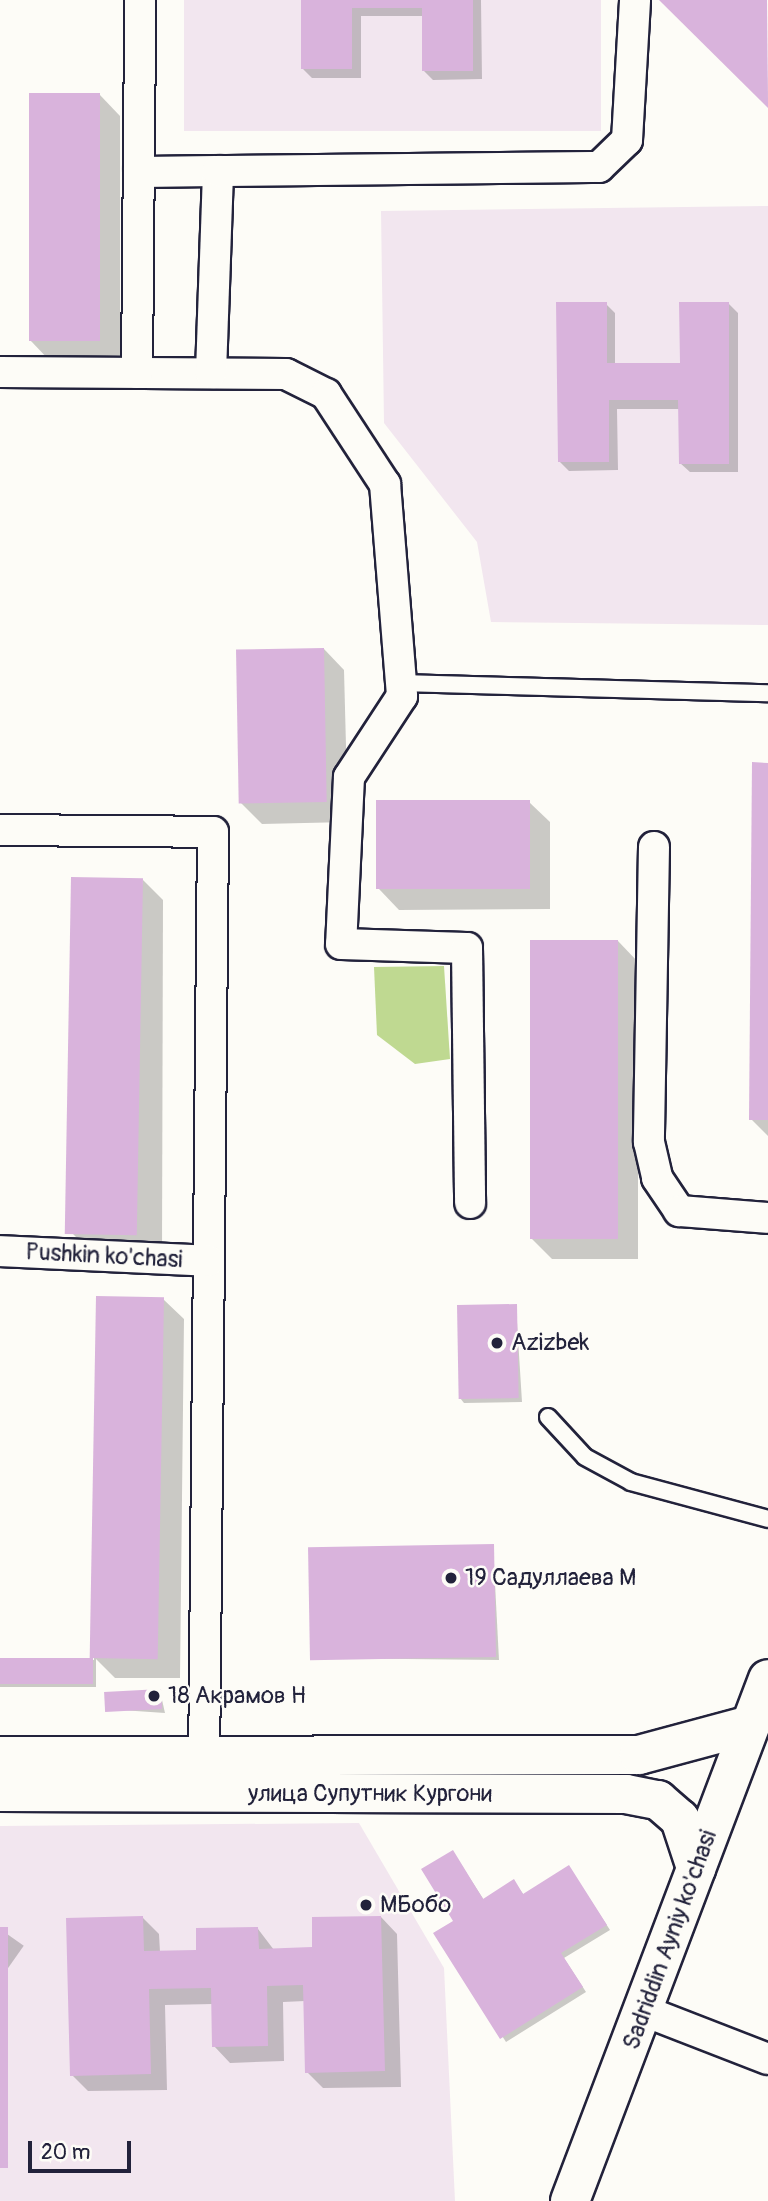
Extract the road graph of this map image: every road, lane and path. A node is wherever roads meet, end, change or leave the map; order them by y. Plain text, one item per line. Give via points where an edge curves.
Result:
1 (140, 0) edge
2 (635, 0) edge
3 (218, 171) junction
4 (139, 172) junction
5 (0, 372) edge
6 (136, 373) junction
7 (211, 373) junction
8 (400, 683) junction
9 (768, 693) edge
10 (0, 830) edge
11 (654, 847) dead end
12 (470, 1203) dead end
13 (768, 1218) edge
14 (0, 1251) edge
15 (209, 1261) junction
16 (548, 1417) dead end
17 (768, 1519) edge
18 (768, 1679) edge
19 (759, 1728) edge
20 (632, 1754) junction
21 (0, 1756) edge
22 (203, 1756) junction
23 (0, 1792) edge
24 (205, 1793) junction
25 (631, 1795) junction
26 (696, 1868) junction
27 (644, 2011) junction
28 (768, 2059) edge
29 (570, 2201) edge

1 - 4 street
2 - 3 street via 627,140 599,167
3 - 4 street
3 - 7 street
4 - 6 street
5 - 6 street
6 - 7 street
7 - 8 street via 286,374 326,394 385,484
8 - 9 lane
8 - 12 street via 402,696 349,777 341,944 467,948
10 - 15 street via 213,832
11 - 13 street via 649,1142 657,1178 679,1210
14 - 15 street, Pushkin ko'chasi
15 - 22 street
16 - 17 lane via 585,1457 631,1482
18 - 19 main road, Sadriddin Ayniy ko'chasi
19 - 20 main road
19 - 26 main road, Sadriddin Ayniy ko'chasi
20 - 22 main road
20 - 25 main road
21 - 22 main road
22 - 24 street
23 - 24 main road, улица Супутник Кургони
24 - 25 main road, улица Супутник Кургони
25 - 26 main road, улица Супутник Кургони via 658,1801 680,1819
26 - 27 main road, Sadriddin Ayniy ko'chasi
27 - 28 street
27 - 29 main road, Sadriddin Ayniy ko'chasi

